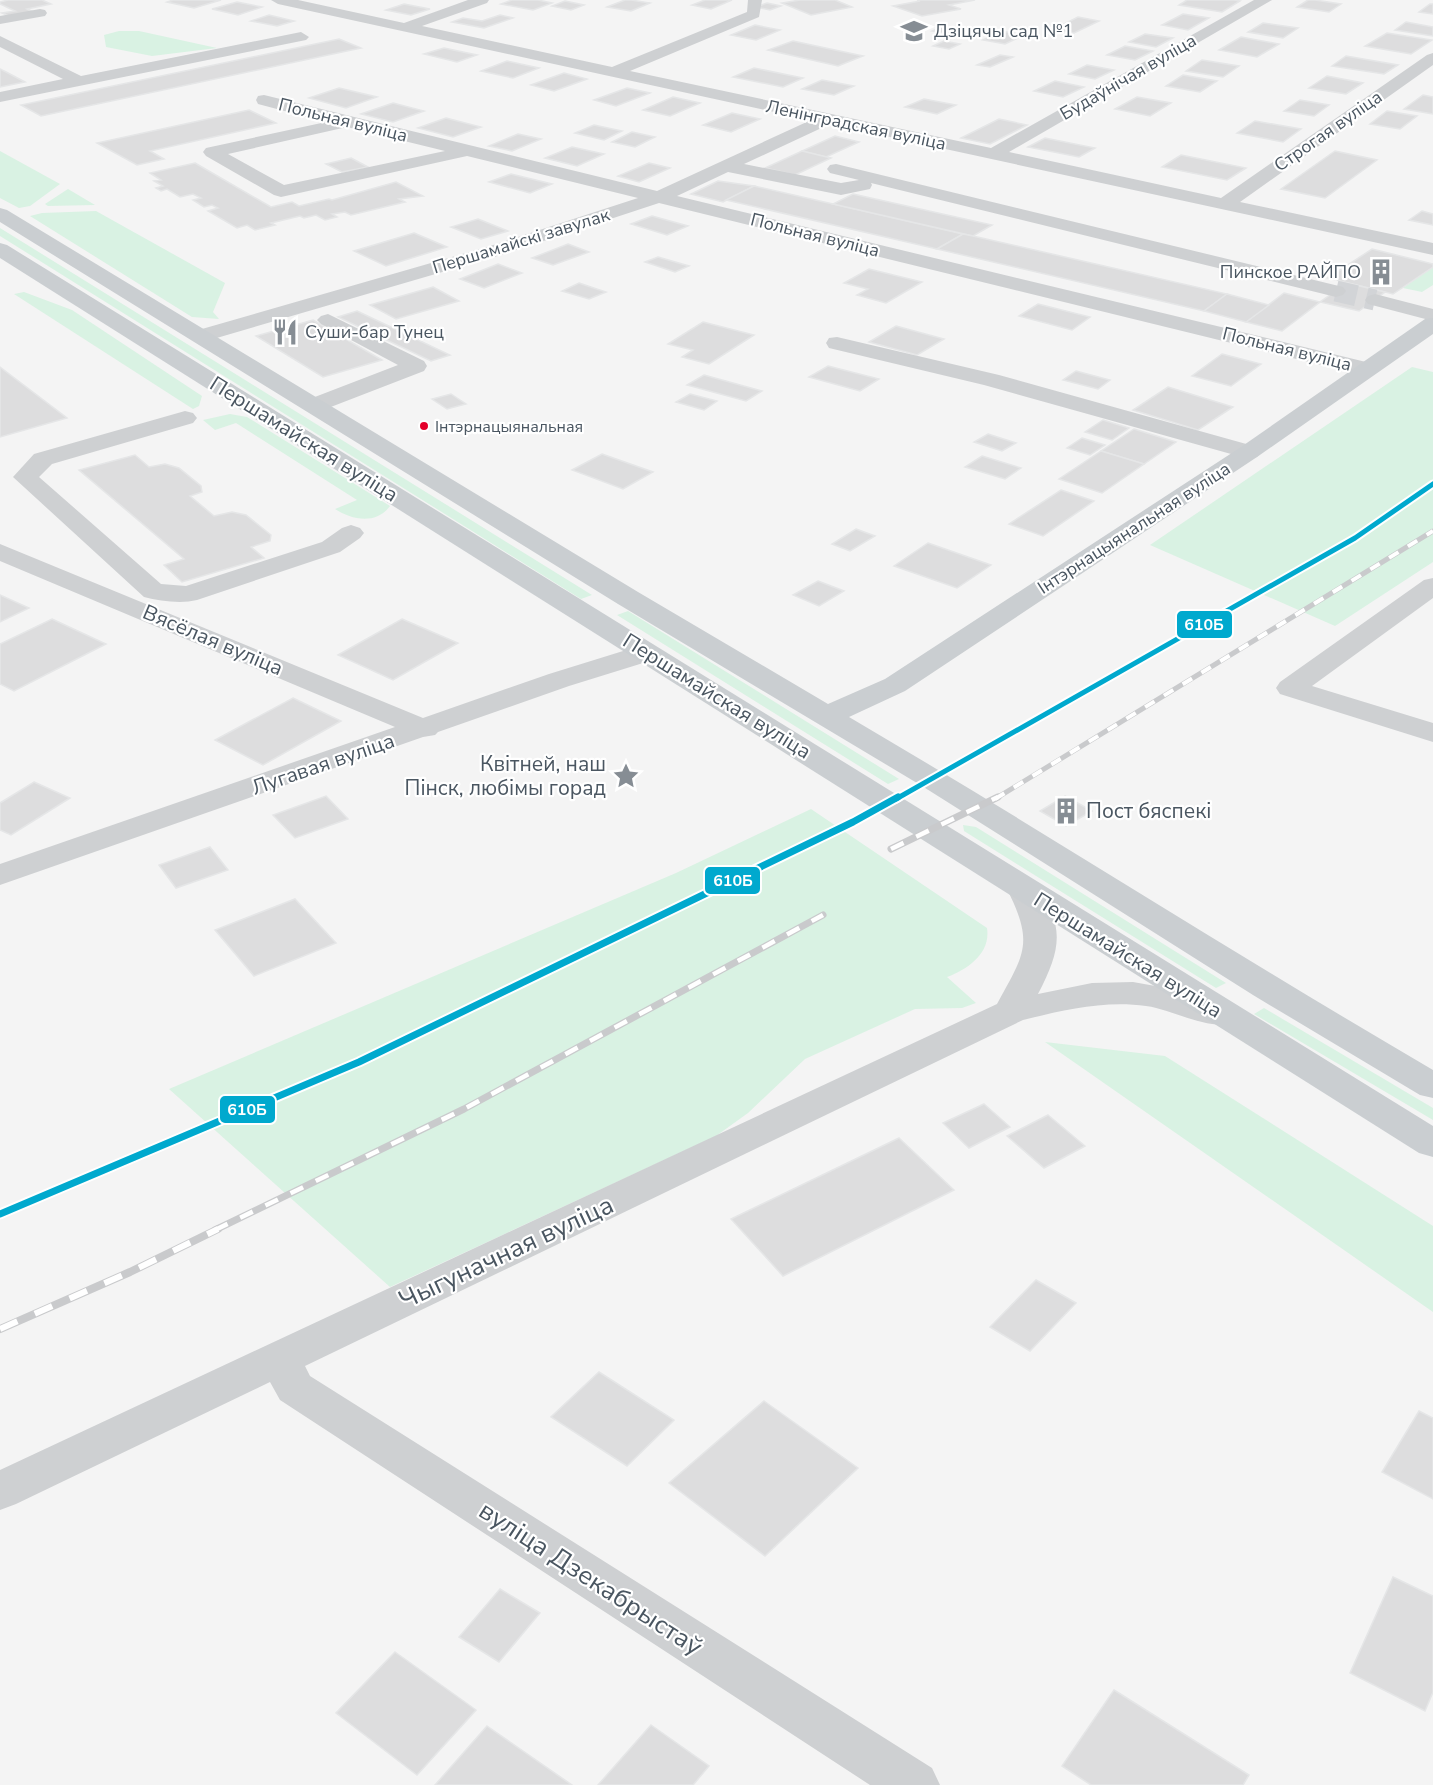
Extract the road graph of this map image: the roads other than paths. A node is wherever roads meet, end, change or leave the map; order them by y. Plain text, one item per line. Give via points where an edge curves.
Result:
1 (278, 0) edge
2 (482, 0) edge
3 (755, 0) edge
4 (1265, 0) edge
5 (40, 13) dead end
6 (0, 20) edge
7 (403, 28) junction
8 (301, 37) dead end
9 (0, 41) edge
10 (1433, 58) edge
11 (612, 73) junction
12 (79, 81) junction
13 (0, 97) edge
14 (264, 100) dead end
15 (829, 118) junction
16 (347, 122) junction
17 (468, 151) junction
18 (992, 154) junction
19 (726, 166) junction
20 (836, 169) dead end
21 (884, 180) junction
22 (660, 198) junction
23 (1224, 204) junction
24 (0, 214) edge
25 (0, 249) edge
26 (1433, 249) edge
27 (1336, 291) tunnel mouth
28 (1375, 300) tunnel mouth
29 (1433, 315) edge
30 (328, 320) dead end
31 (1433, 324) edge
32 (203, 336) junction
33 (837, 343) dead end
34 (1366, 369) junction
35 (315, 405) junction
36 (185, 418) dead end
37 (1249, 452) junction
38 (351, 533) dead end
39 (0, 552) edge
40 (1433, 586) edge
41 (646, 653) junction
42 (826, 716) junction
43 (425, 729) junction
44 (1433, 733) edge
45 (0, 875) edge
46 (1023, 889) junction
47 (1011, 1012) junction
48 (1223, 1015) junction
49 (1433, 1086) edge
50 (1433, 1144) edge
51 (280, 1359) junction
52 (0, 1491) edge
53 (914, 1785) edge

1 - 7 street, Ленінградская вуліца
2 - 7 street
3 - 11 street via 754,14
4 - 18 street, Будаўнічая вуліца
5 - 6 street
7 - 11 street, Ленінградская вуліца
8 - 12 street
9 - 12 street
10 - 23 street, Строгая вуліца
11 - 15 street, Ленінградская вуліца
12 - 13 street
14 - 16 street, Польная вуліца
15 - 18 street, Ленінградская вуліца
15 - 19 street, Першамайскі завулак
16 - 17 street, Польная вуліца
16 - 17 street via 212,152 281,191
17 - 22 street, Польная вуліца
18 - 23 street, Ленінградская вуліца
19 - 21 street via 841,189
19 - 22 street, Першамайскі завулак
20 - 21 street
21 - 27 street
22 - 32 street, Першамайскі завулак
22 - 34 street, Польная вуліца
23 - 26 street, Ленінградская вуліца
24 - 32 main road, Першамайская вуліца
25 - 41 main road, Першамайская вуліца
28 - 29 street
30 - 35 street via 416,366
31 - 34 main road, Інтэрнацыянальная вуліца
32 - 35 main road, Першамайская вуліца
33 - 37 street via 991,380
34 - 37 main road, Інтэрнацыянальная вуліца
35 - 42 main road, Першамайская вуліца
36 - 38 street via 43,459 25,477 153,591 188,594 331,547
37 - 42 main road, Інтэрнацыянальная вуліца via 895,685
39 - 43 street, Вясёлая вуліца
40 - 44 street via 1290,688
41 - 43 street, Лугавая вуліца
41 - 46 main road, Першамайская вуліца
42 - 49 main road, Першамайская вуліца
43 - 45 street, Лугавая вуліца
46 - 47 street via 1042,935 1033,969
46 - 48 main road, Першамайская вуліца
47 - 48 street, Чыгуначная вуліца via 1122,992
47 - 51 street, Чыгуначная вуліца
48 - 50 main road, Першамайская вуліца
51 - 52 street, Чыгуначная вуліца
51 - 53 street, вуліца Дзекабрыстаў via 295,1388

